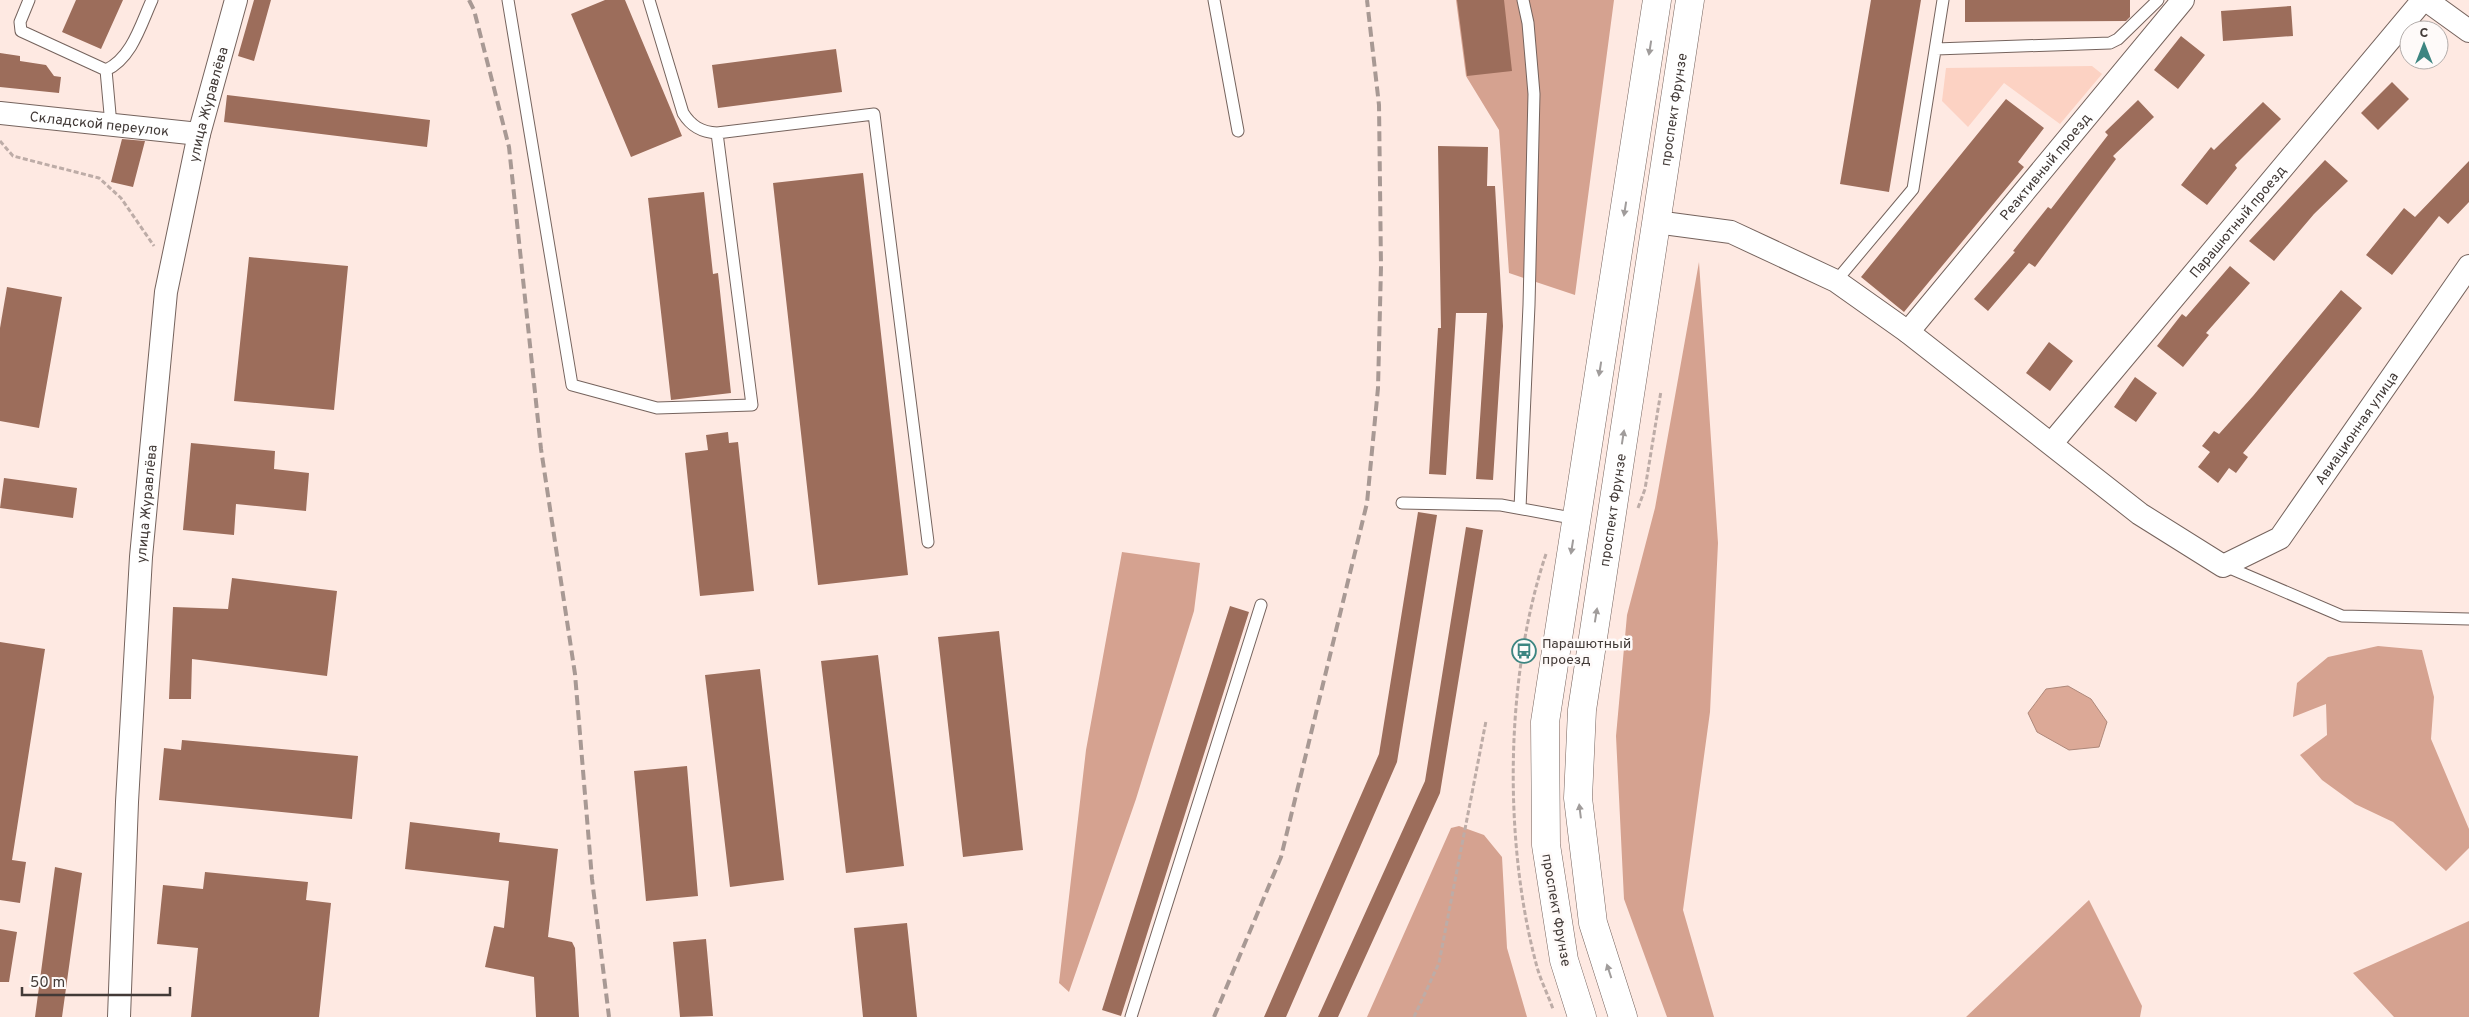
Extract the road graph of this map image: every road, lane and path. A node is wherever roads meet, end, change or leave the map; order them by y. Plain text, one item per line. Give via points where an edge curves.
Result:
1 (29, 0) edge
2 (152, 0) edge
3 (236, 0) edge
4 (508, 0) edge
5 (649, 0) edge
6 (1214, 0) edge
7 (1523, 0) edge
8 (1657, 0) edge
9 (1690, 0) edge
10 (1943, 0) edge
11 (2425, 0) edge
12 (2173, 1) edge
13 (2469, 31) edge
14 (1936, 49) junction
15 (106, 70) junction
16 (0, 113) edge
17 (111, 125) junction
18 (1238, 131) dead end
19 (717, 133) junction
20 (199, 134) junction
21 (0, 141) edge
22 (1656, 222) junction
23 (158, 250) dead end
24 (2467, 273) edge
25 (1836, 281) junction
26 (1908, 332) junction
27 (2052, 443) junction
28 (1402, 503) dead end
29 (1520, 508) junction
30 (1577, 519) junction
31 (928, 542) dead end
32 (2223, 566) junction
33 (1261, 605) dead end
34 (2469, 620) edge
35 (1486, 721) dead end
36 (119, 1017) edge
37 (1131, 1017) edge
38 (1414, 1017) edge
39 (1582, 1017) edge
40 (1623, 1017) edge

1 - 15 lane via 20,22 21,31
2 - 15 lane via 129,51 115,66
3 - 20 street, улица Журавлёва
4 - 19 lane via 572,385 656,408 752,405
5 - 19 lane via 683,113 697,128
6 - 18 lane
7 - 29 lane via 1534,94
8 -> 30 main road, проспект Фрунзе
9 - 22 main road, проспект Фрунзе
10 - 14 lane
11 - 13 street
11 - 27 street, Парашютный проезд
12 - 14 lane via 2110,43
12 - 26 street, Реактивный проезд
14 - 25 lane via 1913,189
15 - 17 lane
16 - 17 street, Складской переулок
17 - 20 street, Складской переулок
19 - 31 lane via 874,114
20 - 36 street, улица Журавлёва via 166,292 141,557
21 - 23 path via 13,156 100,178 121,198
22 - 25 street via 1731,232
40 -> 22 main road, проспект Фрунзе via 1594,923 1578,798 1582,710
24 - 32 street, Авиационная улица via 2280,538
25 - 26 street
26 - 27 street
27 - 32 street via 2140,514
28 - 29 lane
29 - 30 lane
30 -> 39 main road, проспект Фрунзе via 1545,722 1546,845 1564,960
32 - 34 lane via 2342,616
33 - 37 lane
35 - 38 path via 1439,963

